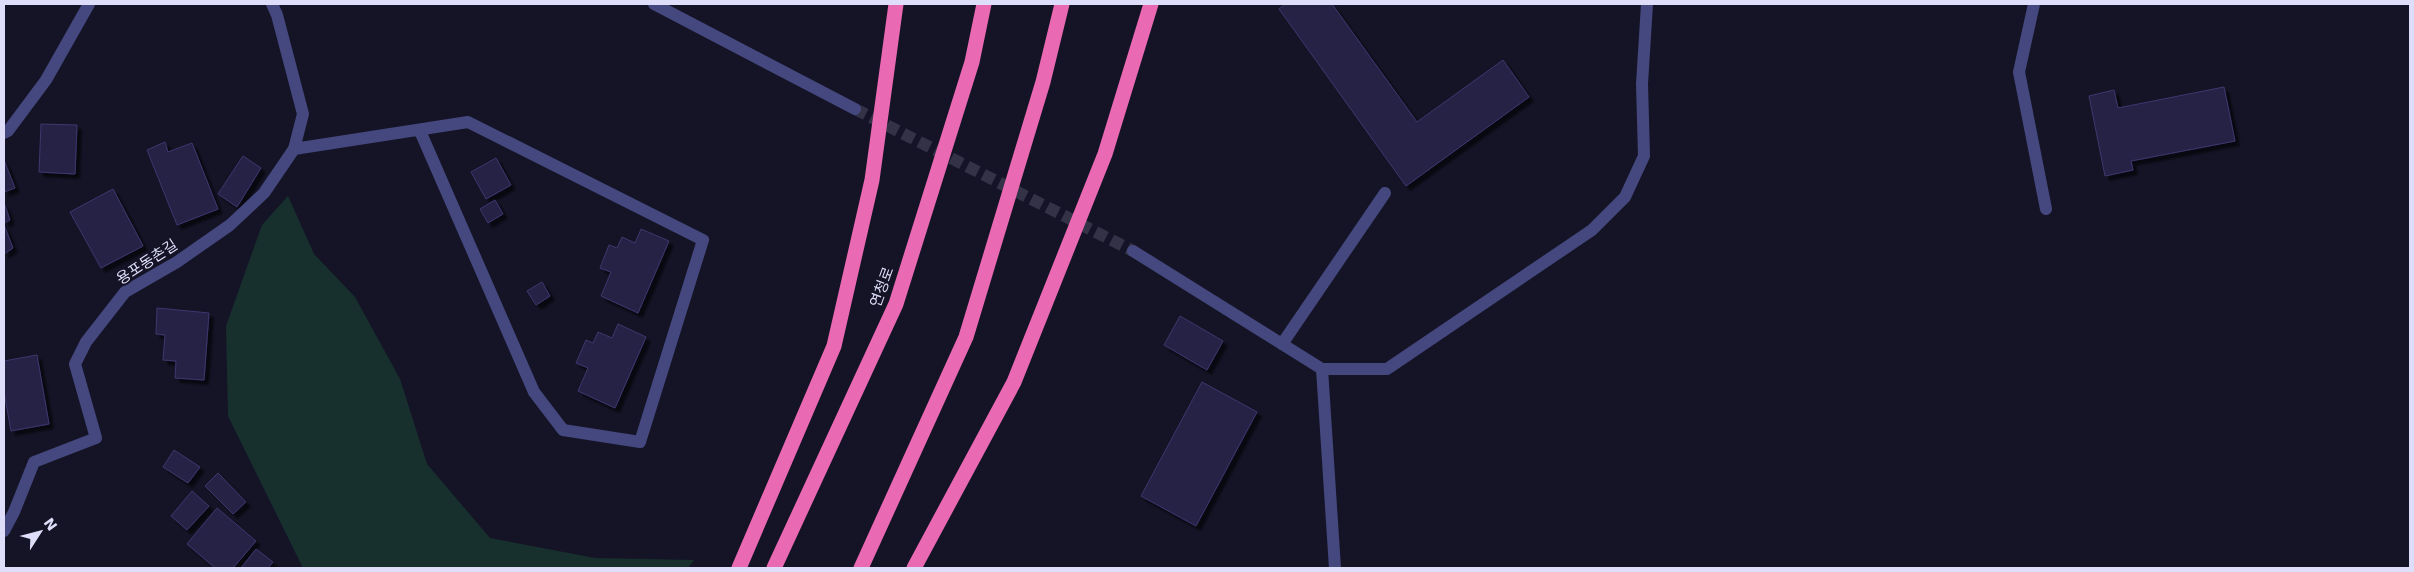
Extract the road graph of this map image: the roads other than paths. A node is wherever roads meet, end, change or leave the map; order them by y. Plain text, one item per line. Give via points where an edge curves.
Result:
1 (88, 4) edge
2 (272, 4) edge
3 (654, 4) edge
4 (896, 4) edge
5 (984, 4) edge
6 (1062, 4) edge
7 (1151, 4) edge
8 (1647, 4) edge
9 (2034, 4) edge
10 (855, 109) tunnel mouth
11 (420, 131) junction
12 (4, 133) edge
13 (294, 149) junction
14 (1385, 193) dead end
15 (2046, 208) dead end
16 (1133, 251) tunnel mouth
17 (1282, 344) junction
18 (1322, 369) junction
19 (4, 531) edge
20 (739, 568) edge
21 (774, 568) edge
22 (861, 568) edge
23 (914, 568) edge
24 (1335, 568) edge

1 - 12 street via 46,80
2 - 13 street, 용포동촌길 via 303,114
3 - 10 street
4 - 20 highway via 872,180 834,346
5 - 21 highway, 연청로 via 972,62 896,304
6 - 22 highway via 1043,82 966,337
7 - 23 highway via 1105,154 1014,382
8 - 18 street via 1642,84 1644,156 1625,197 1592,230 1387,369
9 - 15 street via 2019,72
11 - 11 street via 468,122 703,240 640,442 564,430 534,392
11 - 13 street
13 - 19 street, 용포동촌길 via 264,193 230,225 177,262 125,292 91,336 75,364 96,438 34,462
14 - 17 street
16 - 17 street
17 - 18 street
18 - 24 street

